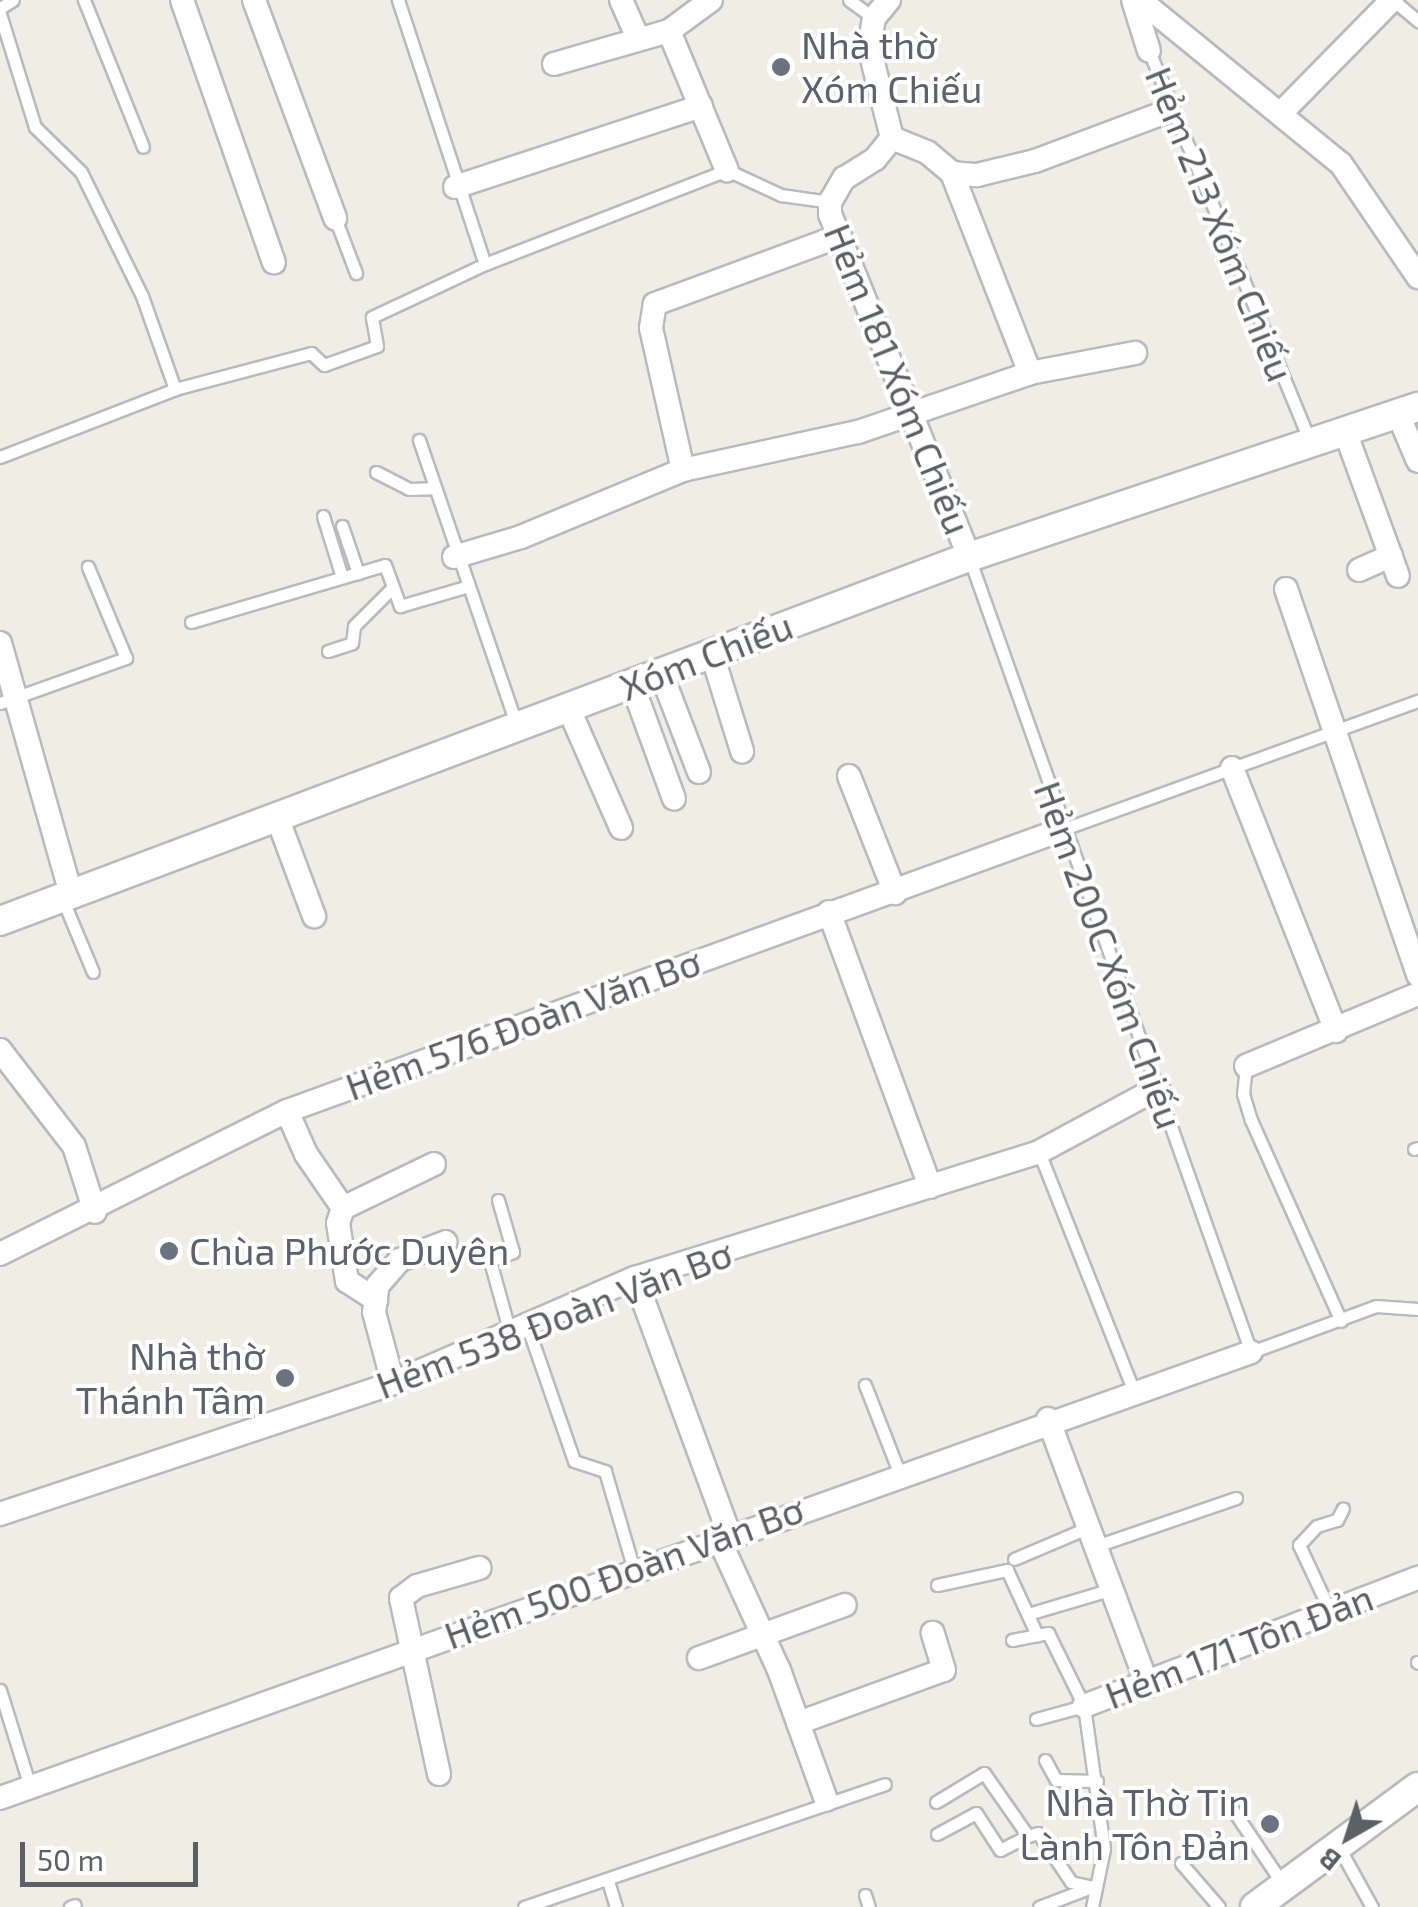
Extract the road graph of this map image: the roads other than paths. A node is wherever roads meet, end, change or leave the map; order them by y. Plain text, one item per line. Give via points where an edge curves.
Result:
1 (13, 0) edge
2 (84, 0) edge
3 (182, 0) edge
4 (254, 0) edge
5 (398, 0) edge
6 (620, 0) edge
7 (711, 0) edge
8 (849, 0) edge
9 (1132, 0) edge
10 (1140, 0) edge
11 (1392, 0) edge
12 (882, 9) edge
13 (0, 11) edge
14 (1418, 21) edge
15 (668, 30) junction
16 (637, 36) junction
17 (1149, 52) joint
18 (554, 64) dead end
19 (700, 106) junction
20 (1169, 112) junction
21 (1282, 112) junction
22 (892, 138) junction
23 (143, 147) dead end
24 (727, 170) junction
25 (952, 173) junction
26 (455, 187) junction
27 (830, 202) junction
28 (335, 218) joint
29 (840, 236) junction
30 (274, 262) dead end
31 (485, 264) junction
32 (356, 273) dead end
33 (1418, 277) edge
34 (1134, 353) dead end
35 (1030, 373) junction
36 (174, 389) junction
37 (1408, 411) edge
38 (906, 412) junction
39 (1346, 434) junction
40 (419, 440) dead end
41 (1312, 446) junction
42 (0, 457) edge
43 (1418, 461) edge
44 (683, 470) junction
45 (376, 472) dead end
46 (434, 488) junction
47 (323, 516) dead end
48 (342, 526) dead end
49 (454, 556) junction
50 (969, 557) junction
51 (88, 566) dead end
52 (1358, 570) dead end
53 (358, 572) junction
54 (342, 577) junction
55 (465, 587) junction
56 (392, 588) junction
57 (1286, 589) dead end
58 (191, 622) dead end
59 (0, 643) edge
60 (328, 650) dead end
61 (712, 654) junction
62 (660, 673) junction
63 (632, 684) junction
64 (9, 700) edge
65 (1418, 701) edge
66 (568, 707) junction
67 (517, 727) junction
68 (1333, 729) junction
69 (742, 751) dead end
70 (1232, 768) junction
71 (699, 772) dead end
72 (849, 776) dead end
73 (674, 798) dead end
74 (276, 818) junction
75 (621, 828) dead end
76 (1062, 830) junction
77 (895, 893) junction
78 (67, 896) junction
79 (829, 912) junction
80 (314, 916) dead end
81 (0, 921) edge
82 (93, 972) dead end
83 (1418, 974) edge
84 (1418, 994) edge
85 (1336, 1030) junction
86 (0, 1050) edge
87 (1246, 1066) joint
88 (1158, 1088) junction
89 (287, 1110) junction
90 (1038, 1152) junction
91 (434, 1164) dead end
92 (930, 1186) junction
93 (498, 1200) dead end
94 (343, 1208) junction
95 (95, 1212) junction
96 (446, 1242) dead end
97 (0, 1254) edge
98 (635, 1278) junction
99 (376, 1300) junction
100 (1418, 1309) edge
101 (1342, 1321) junction
102 (518, 1329) junction
103 (1250, 1352) junction
104 (393, 1383) junction
105 (865, 1385) dead end
106 (1134, 1389) junction
107 (1048, 1419) junction
108 (900, 1476) junction
109 (1236, 1498) dead end
110 (1343, 1508) dead end
111 (0, 1514) edge
112 (724, 1535) junction
113 (1092, 1537) junction
114 (1014, 1559) dead end
115 (633, 1567) junction
116 (479, 1568) dead end
117 (1418, 1578) edge
118 (937, 1586) dead end
119 (1110, 1590) junction
120 (844, 1605) dead end
121 (1329, 1610) junction
122 (1028, 1614) junction
123 (934, 1633) dead end
124 (1037, 1636) junction
125 (761, 1640) junction
126 (1012, 1640) dead end
127 (416, 1646) junction
128 (699, 1658) dead end
129 (1148, 1686) junction
130 (0, 1690) edge
131 (1084, 1706) junction
132 (1036, 1719) dead end
133 (798, 1723) junction
134 (1044, 1760) dead end
135 (439, 1774) dead end
136 (1098, 1781) junction
137 (885, 1784) dead end
138 (1418, 1787) edge
139 (30, 1788) junction
140 (0, 1798) edge
141 (826, 1800) junction
142 (936, 1802) dead end
143 (1231, 1808) dead end
144 (937, 1834) dead end
145 (1028, 1836) junction
146 (1338, 1846) junction
147 (1181, 1863) dead end
148 (608, 1881) junction
149 (1284, 1886) junction
150 (1093, 1887) junction
151 (524, 1907) edge
152 (616, 1907) edge
153 (1039, 1907) edge
154 (1092, 1907) edge
155 (1220, 1907) edge
156 (1255, 1907) edge
157 (1372, 1907) edge

1 - 13 lane
2 - 23 lane
3 - 30 street
4 - 28 street
5 - 26 lane
6 - 16 street
7 - 15 street
8 - 12 lane
9 - 17 street, Hẻm 213 Xóm Chiếu
10 - 21 street
11 - 14 lane
11 - 21 street
12 - 22 street via 869,47
13 - 36 lane via 35,128 81,172 142,296
15 - 16 street
15 - 19 street
16 - 18 street
17 - 20 lane, Hẻm 213 Xóm Chiếu
19 - 24 street
19 - 26 street
20 - 25 street via 1035,161
20 - 41 lane, Hẻm 213 Xóm Chiếu
21 - 33 street via 1362,188
22 - 25 street via 927,152
22 - 27 street via 876,159 844,178
24 - 27 lane via 781,195
24 - 31 lane
25 - 35 street
26 - 31 lane
27 - 29 street, Hẻm 181 Xóm Chiếu
28 - 32 lane
29 - 38 street, Hẻm 181 Xóm Chiếu
29 - 44 street via 654,304 651,328
31 - 36 lane via 372,317 377,346 324,365 311,354
34 - 35 street
35 - 38 street
36 - 42 lane
37 - 39 street, Xóm Chiếu
37 - 43 street
38 - 44 street via 858,432
38 - 50 street, Hẻm 181 Xóm Chiếu
39 - 41 street, Xóm Chiếu
39 - 52 street via 1395,566
40 - 46 lane
41 - 50 street, Xóm Chiếu
44 - 49 street via 522,538
45 - 46 lane via 409,489
46 - 49 lane
47 - 54 lane
48 - 53 lane
49 - 55 lane
50 - 61 street, Xóm Chiếu
50 - 76 lane, Hẻm 200C Xóm Chiếu
51 - 64 lane via 126,658
53 - 54 lane
53 - 56 lane via 384,564
54 - 58 lane
55 - 56 lane via 400,606
55 - 67 lane
56 - 60 lane via 354,626 352,643
57 - 68 street
59 - 64 street
61 - 62 street, Xóm Chiếu
61 - 69 street
62 - 63 street, Xóm Chiếu
62 - 71 street
63 - 66 street, Xóm Chiếu
63 - 73 street
64 - 78 street
65 - 68 lane
66 - 67 street, Xóm Chiếu
66 - 75 street
67 - 74 street, Xóm Chiếu
68 - 70 lane
68 - 83 street
70 - 76 lane
70 - 85 street
72 - 77 street
74 - 78 street, Xóm Chiếu
74 - 80 street
76 - 77 street, Hẻm 576 Đoàn Văn Bơ
76 - 88 lane, Hẻm 200C Xóm Chiếu
77 - 79 street, Hẻm 576 Đoàn Văn Bơ
78 - 81 street, Xóm Chiếu
78 - 82 lane
79 - 89 street, Hẻm 576 Đoàn Văn Bơ
79 - 92 street
84 - 85 street
85 - 87 street
86 - 95 street via 74,1146
87 - 101 lane via 1243,1094 1256,1133
88 - 90 street, Hẻm 538 Đoàn Văn Bơ
88 - 103 lane, Hẻm 200C Xóm Chiếu
89 - 94 street via 306,1154
89 - 95 street, Hẻm 576 Đoàn Văn Bơ
90 - 92 street, Hẻm 538 Đoàn Văn Bơ
90 - 106 lane
91 - 94 street
92 - 98 street, Hẻm 538 Đoàn Văn Bơ
93 - 102 lane via 513,1252 490,1261
94 - 99 street via 338,1222 347,1281
95 - 97 street, Hẻm 576 Đoàn Văn Bơ
96 - 99 street via 400,1260 378,1284
98 - 102 street, Hẻm 538 Đoàn Văn Bơ
98 - 112 street
99 - 104 street
100 - 101 lane via 1376,1306
101 - 103 lane
102 - 104 street, Hẻm 538 Đoàn Văn Bơ
102 - 115 lane via 574,1461 605,1470
103 - 106 street, Hẻm 500 Đoàn Văn Bơ
104 - 111 street, Hẻm 538 Đoàn Văn Bơ
105 - 108 lane
106 - 107 street, Hẻm 500 Đoàn Văn Bơ
107 - 108 street, Hẻm 500 Đoàn Văn Bơ
107 - 113 street
108 - 112 street, Hẻm 500 Đoàn Văn Bơ
109 - 113 lane
110 - 121 lane via 1337,1520 1317,1526 1299,1545
112 - 115 street, Hẻm 500 Đoàn Văn Bơ
112 - 125 street
113 - 114 lane
113 - 119 street
115 - 127 street, Hẻm 500 Đoàn Văn Bơ
116 - 127 street via 417,1586 401,1598
117 - 121 street, Hẻm 171 Tôn Đản
118 - 122 lane via 1007,1570
119 - 122 lane
119 - 129 street
120 - 125 street
121 - 129 street, Hẻm 171 Tôn Đản
122 - 124 lane
123 - 133 street via 944,1670
124 - 126 lane
124 - 131 lane via 1048,1633
125 - 128 street
125 - 133 street
127 - 135 street
127 - 139 street, Hẻm 500 Đoàn Văn Bơ
129 - 131 street, Hẻm 171 Tôn Đản
130 - 139 lane
131 - 132 lane
131 - 136 lane, Hẻm 171 Tôn Đản
133 - 141 street
134 - 136 lane via 1056,1780
136 - 150 lane, Hẻm 171 Tôn Đản via 1104,1849
137 - 141 lane
138 - 146 street
139 - 140 street, Hẻm 500 Đoàn Văn Bơ
141 - 148 lane
142 - 145 lane via 984,1773
143 - 149 lane
144 - 145 lane via 976,1813 1000,1850
145 - 150 lane via 1038,1833 1071,1882
146 - 149 street
146 - 157 lane
147 - 155 lane
148 - 151 lane
148 - 152 lane
149 - 156 street
150 - 153 lane
150 - 154 lane, Hẻm 171 Tôn Đản

